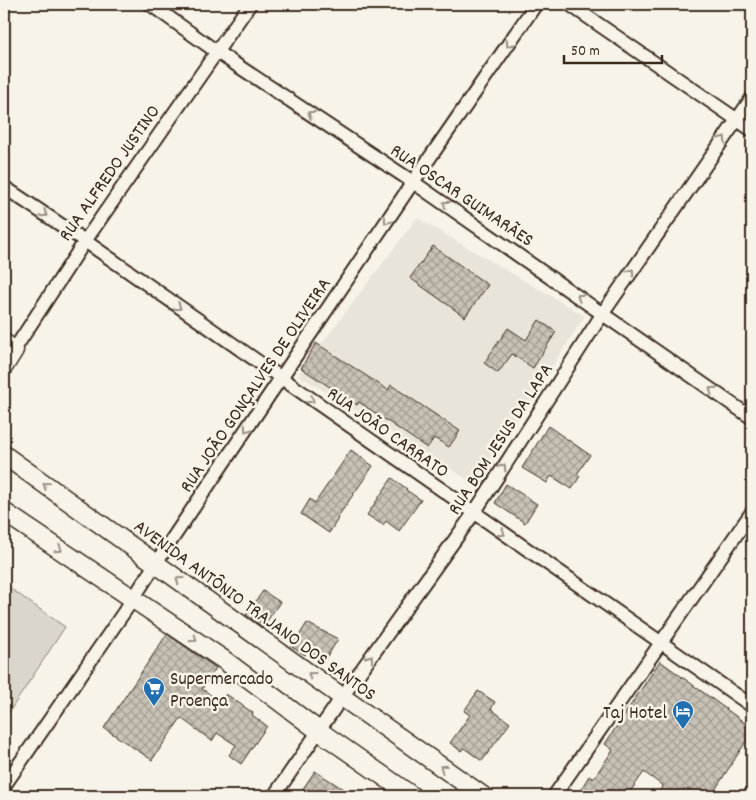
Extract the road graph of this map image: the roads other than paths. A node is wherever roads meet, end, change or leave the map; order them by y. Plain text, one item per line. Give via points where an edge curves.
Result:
1 (150, 4) edge
2 (250, 4) edge
3 (536, 4) edge
4 (569, 4) edge
5 (217, 52) junction
6 (752, 98) edge
7 (738, 119) junction
8 (752, 130) edge
9 (413, 182) junction
10 (4, 187) edge
11 (84, 241) junction
12 (603, 313) junction
13 (9, 346) edge
14 (4, 366) edge
15 (281, 379) junction
16 (752, 418) edge
17 (4, 455) edge
18 (4, 512) edge
19 (752, 512) edge
20 (474, 513) junction
21 (156, 564) junction
22 (133, 599) junction
23 (660, 643) junction
24 (342, 697) junction
25 (752, 706) edge
26 (319, 730) junction
27 (4, 786) edge
28 (4, 793) edge
29 (8, 796) edge
30 (274, 796) edge
31 (412, 796) edge
32 (483, 796) edge
33 (554, 796) edge

1 - 5 street, RUA OSCAR GUIMARÃES
2 - 5 street, RUA ALFREDO JUSTINO
3 -> 9 street, RUA JOÃO GONÇALVES DE OLIVEIRA
4 - 7 street
9 -> 5 street, RUA OSCAR GUIMARÃES
5 - 11 street, RUA ALFREDO JUSTINO
6 - 7 street, RUA BOM JESUS DA LAPA
7 - 8 street
12 -> 7 street, RUA BOM JESUS DA LAPA
12 -> 9 street, RUA OSCAR GUIMARÃES
9 -> 15 street, RUA JOÃO GONÇALVES DE OLIVEIRA
10 -> 11 street, RUA JOÃO CARRATO
11 - 13 street, RUA ALFREDO JUSTINO
11 -> 15 street, RUA JOÃO CARRATO
16 -> 12 street, RUA OSCAR GUIMARÃES
20 -> 12 street, RUA BOM JESUS DA LAPA
13 - 14 main road, RUA ALFREDO JUSTINO
15 -> 20 street, RUA JOÃO CARRATO
15 -> 21 street, RUA JOÃO GONÇALVES DE OLIVEIRA
21 -> 17 main road, AVENIDA ANTÔNIO TRAJANO DOS SANTOS
18 -> 22 main road
19 - 23 street
20 -> 23 street, RUA JOÃO CARRATO
24 -> 20 street, RUA BOM JESUS DA LAPA
21 - 22 street, RUA JOÃO GONÇALVES DE OLIVEIRA
24 -> 21 main road, AVENIDA ANTÔNIO TRAJANO DOS SANTOS
22 -> 26 main road via 224,660
22 - 27 street, RUA JOÃO GONÇALVES DE OLIVEIRA
23 - 25 street, RUA JOÃO CARRATO
23 - 33 street
24 - 26 street, RUA BOM JESUS DA LAPA
32 -> 24 main road, AVENIDA ANTÔNIO TRAJANO DOS SANTOS
26 - 30 street, RUA BOM JESUS DA LAPA
26 - 31 main road
28 - 29 street

